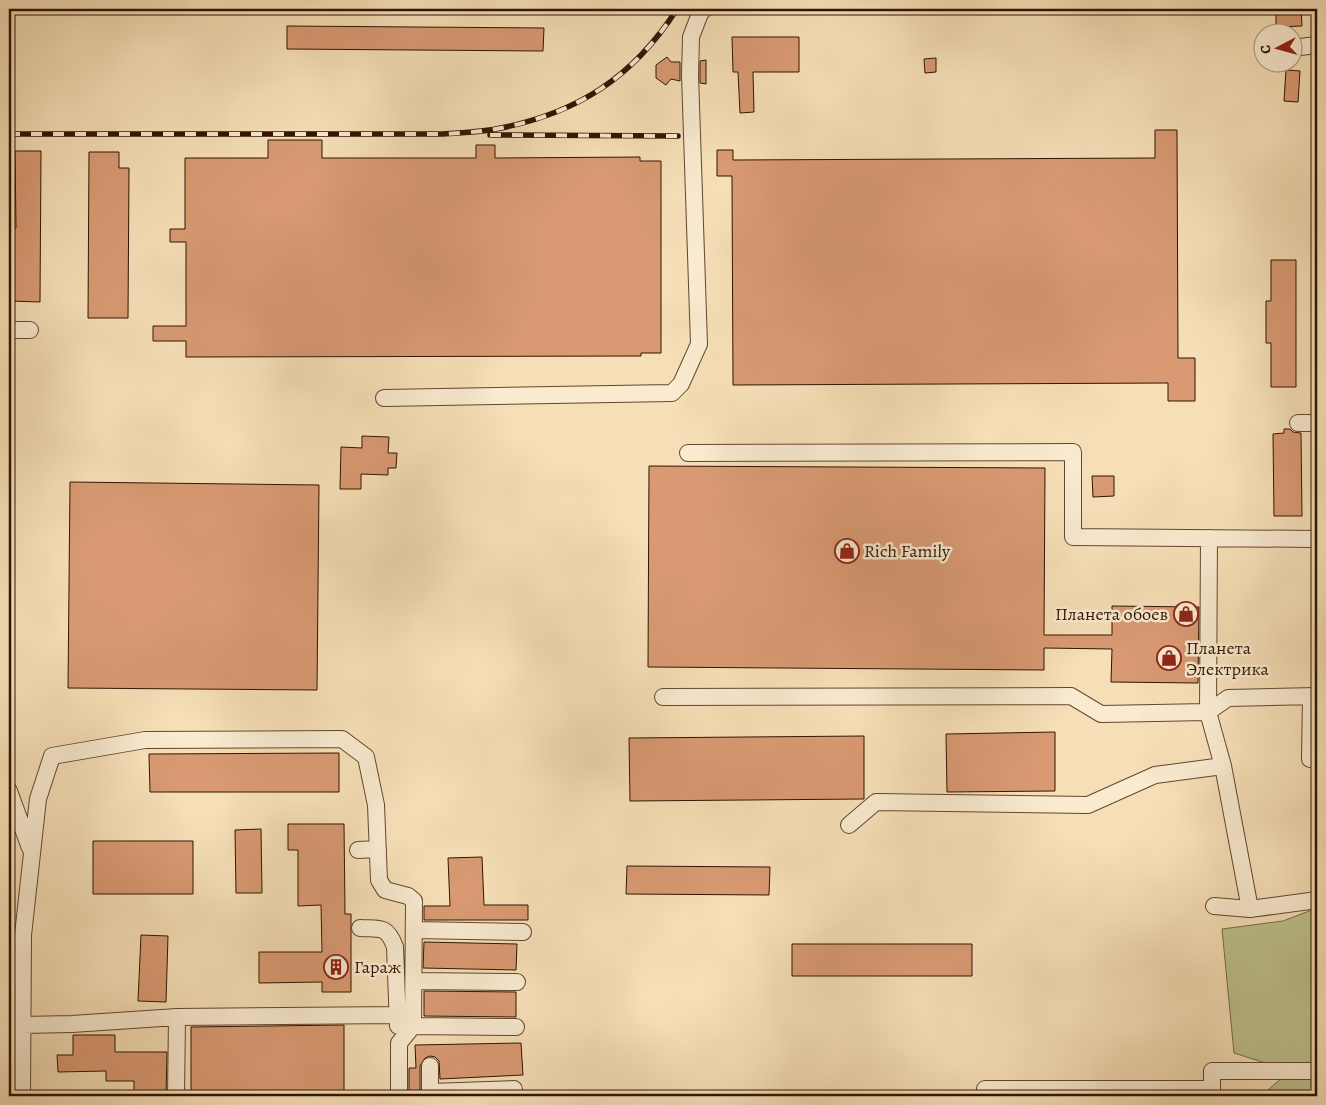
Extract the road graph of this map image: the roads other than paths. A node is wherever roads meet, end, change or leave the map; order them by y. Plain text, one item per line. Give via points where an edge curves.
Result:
1 (705, 9) edge
2 (1317, 45) edge
3 (1304, 47) edge
4 (9, 330) edge
5 (30, 330) dead end
6 (384, 398) dead end
7 (1298, 423) dead end
8 (1317, 423) edge
9 (688, 453) dead end
10 (1209, 538) junction
11 (1317, 539) edge
12 (663, 697) dead end
13 (1314, 697) edge
14 (1208, 712) junction
15 (1310, 759) dead end
16 (1223, 766) junction
17 (9, 791) edge
18 (850, 825) dead end
19 (378, 849) junction
20 (358, 850) dead end
21 (31, 851) junction
22 (1317, 900) edge
23 (1214, 906) dead end
24 (1250, 909) junction
25 (360, 928) dead end
26 (414, 930) junction
27 (523, 932) dead end
28 (414, 981) junction
29 (517, 982) dead end
30 (397, 1014) junction
31 (177, 1017) junction
32 (22, 1025) junction
33 (413, 1026) junction
34 (516, 1027) dead end
35 (399, 1043) junction
36 (430, 1066) dead end
37 (1317, 1071) edge
38 (514, 1089) dead end
39 (985, 1089) dead end
40 (1212, 1092) edge
41 (1026, 1093) edge
42 (430, 1094) edge
43 (22, 1096) edge
44 (176, 1096) edge
45 (399, 1096) edge

1 - 6 lane via 701,11 691,38 690,75 699,344 680,384 672,393
2 - 3 lane
4 - 5 lane
7 - 8 lane
9 - 10 lane via 1073,452 1073,537
10 - 11 lane
10 - 14 lane
12 - 14 lane via 1071,696 1102,714
13 - 14 lane via 1228,698
13 - 15 lane
14 - 16 lane
16 - 18 lane via 1155,775 1088,806 876,802
16 - 24 lane
17 - 21 lane
19 - 20 lane
19 - 21 lane via 376,805 366,758 342,739 145,740 52,756 38,799
19 - 26 lane via 379,880 385,890 408,896 414,901
21 - 32 lane via 23,935
22 - 24 lane
23 - 24 lane
25 - 30 lane via 382,929 391,935 395,947
26 - 27 lane
26 - 28 lane
28 - 29 lane
28 - 33 lane
30 - 31 lane
30 - 35 lane
31 - 32 lane
31 - 44 lane
32 - 43 lane
33 - 34 lane
33 - 35 lane
35 - 45 lane
36 - 42 lane
37 - 40 lane via 1212,1071
38 - 42 lane
39 - 41 lane
40 - 41 lane

